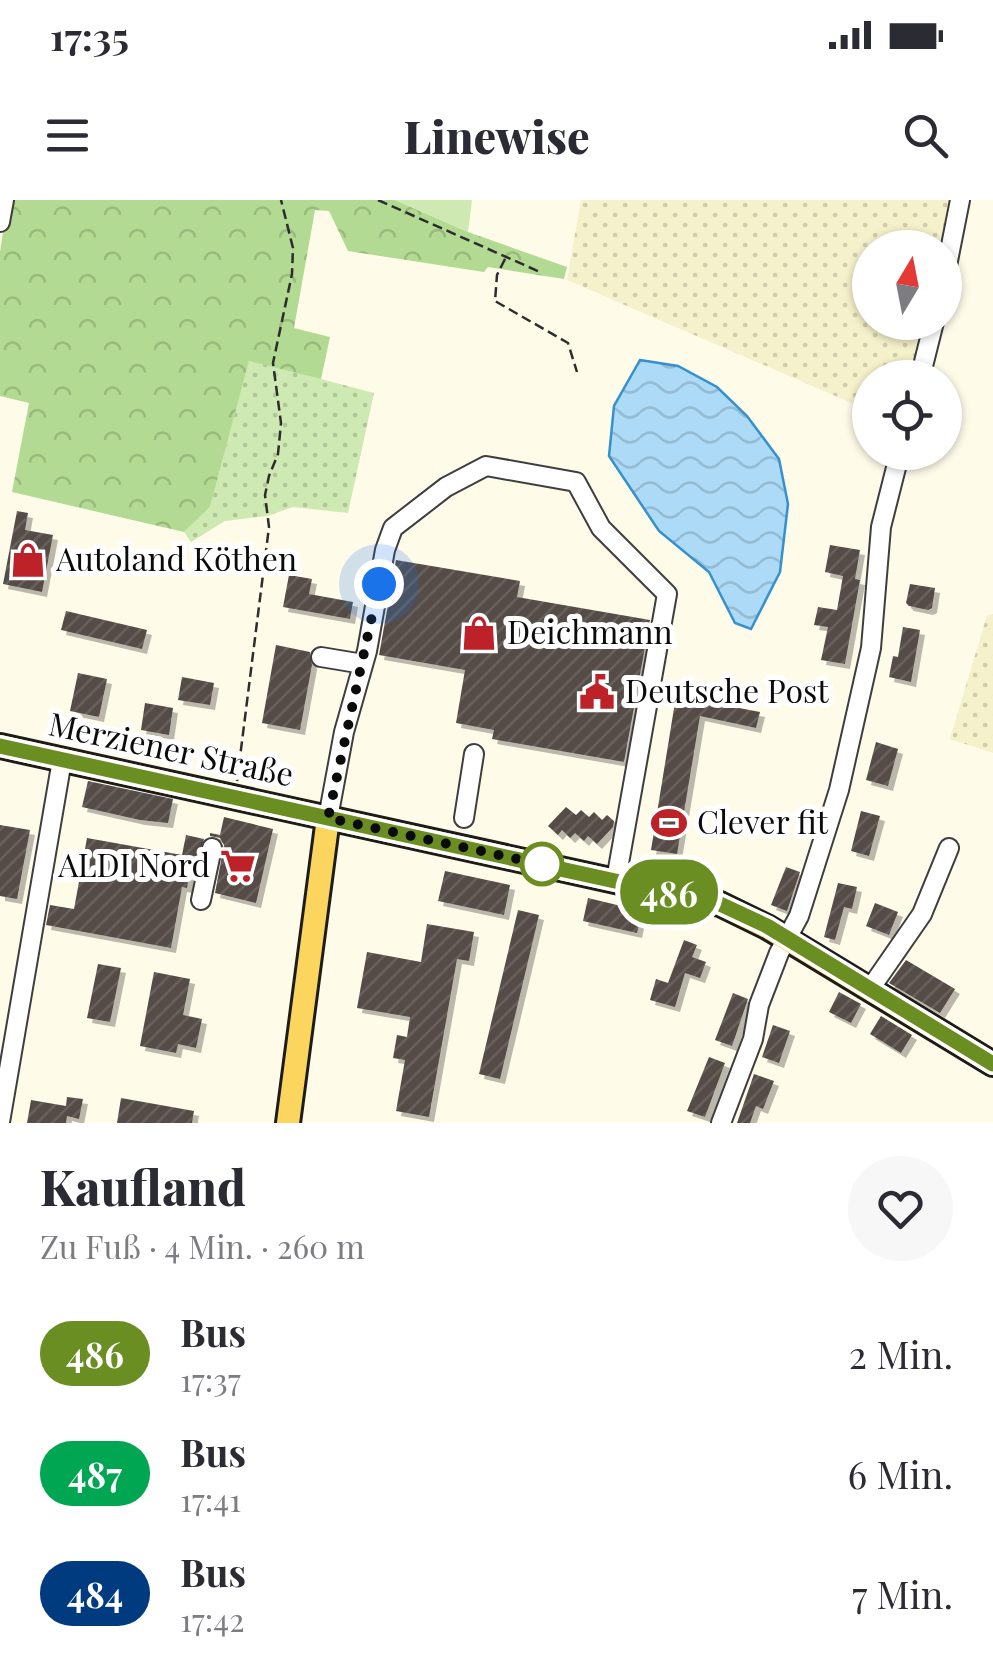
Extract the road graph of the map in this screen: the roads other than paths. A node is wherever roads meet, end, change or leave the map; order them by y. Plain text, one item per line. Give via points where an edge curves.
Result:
1 (4, 200) edge
2 (960, 200) edge
3 (0, 222) edge
4 (954, 230) edge
5 (896, 470) edge
6 (322, 657) dead end
7 (363, 664) junction
8 (0, 746) edge
9 (474, 754) dead end
10 (62, 760) junction
11 (328, 818) junction
12 (464, 818) dead end
13 (212, 848) dead end
14 (948, 848) dead end
15 (616, 880) junction
16 (201, 900) dead end
17 (788, 939) junction
18 (870, 989) junction
19 (993, 1064) edge
20 (0, 1122) edge
21 (288, 1123) edge
22 (721, 1123) edge

1 - 3 street
2 - 4 street
5 - 17 street via 878,546 871,648 839,790
6 - 7 street
7 - 11 street, Merziener Straße
7 - 15 street, Merziener Straße via 393,528 486,466 576,482 601,528 667,594
8 - 10 main road, Merziener Straße
9 - 12 street
10 - 11 main road, Merziener Straße
10 - 20 street
11 - 15 main road, Merziener Straße
11 - 21 main road
13 - 16 street
14 - 18 street via 924,910
15 - 17 main road, Merziener Straße via 730,907
17 - 18 main road, Merziener Straße
17 - 22 street
18 - 19 main road, Merziener Straße

